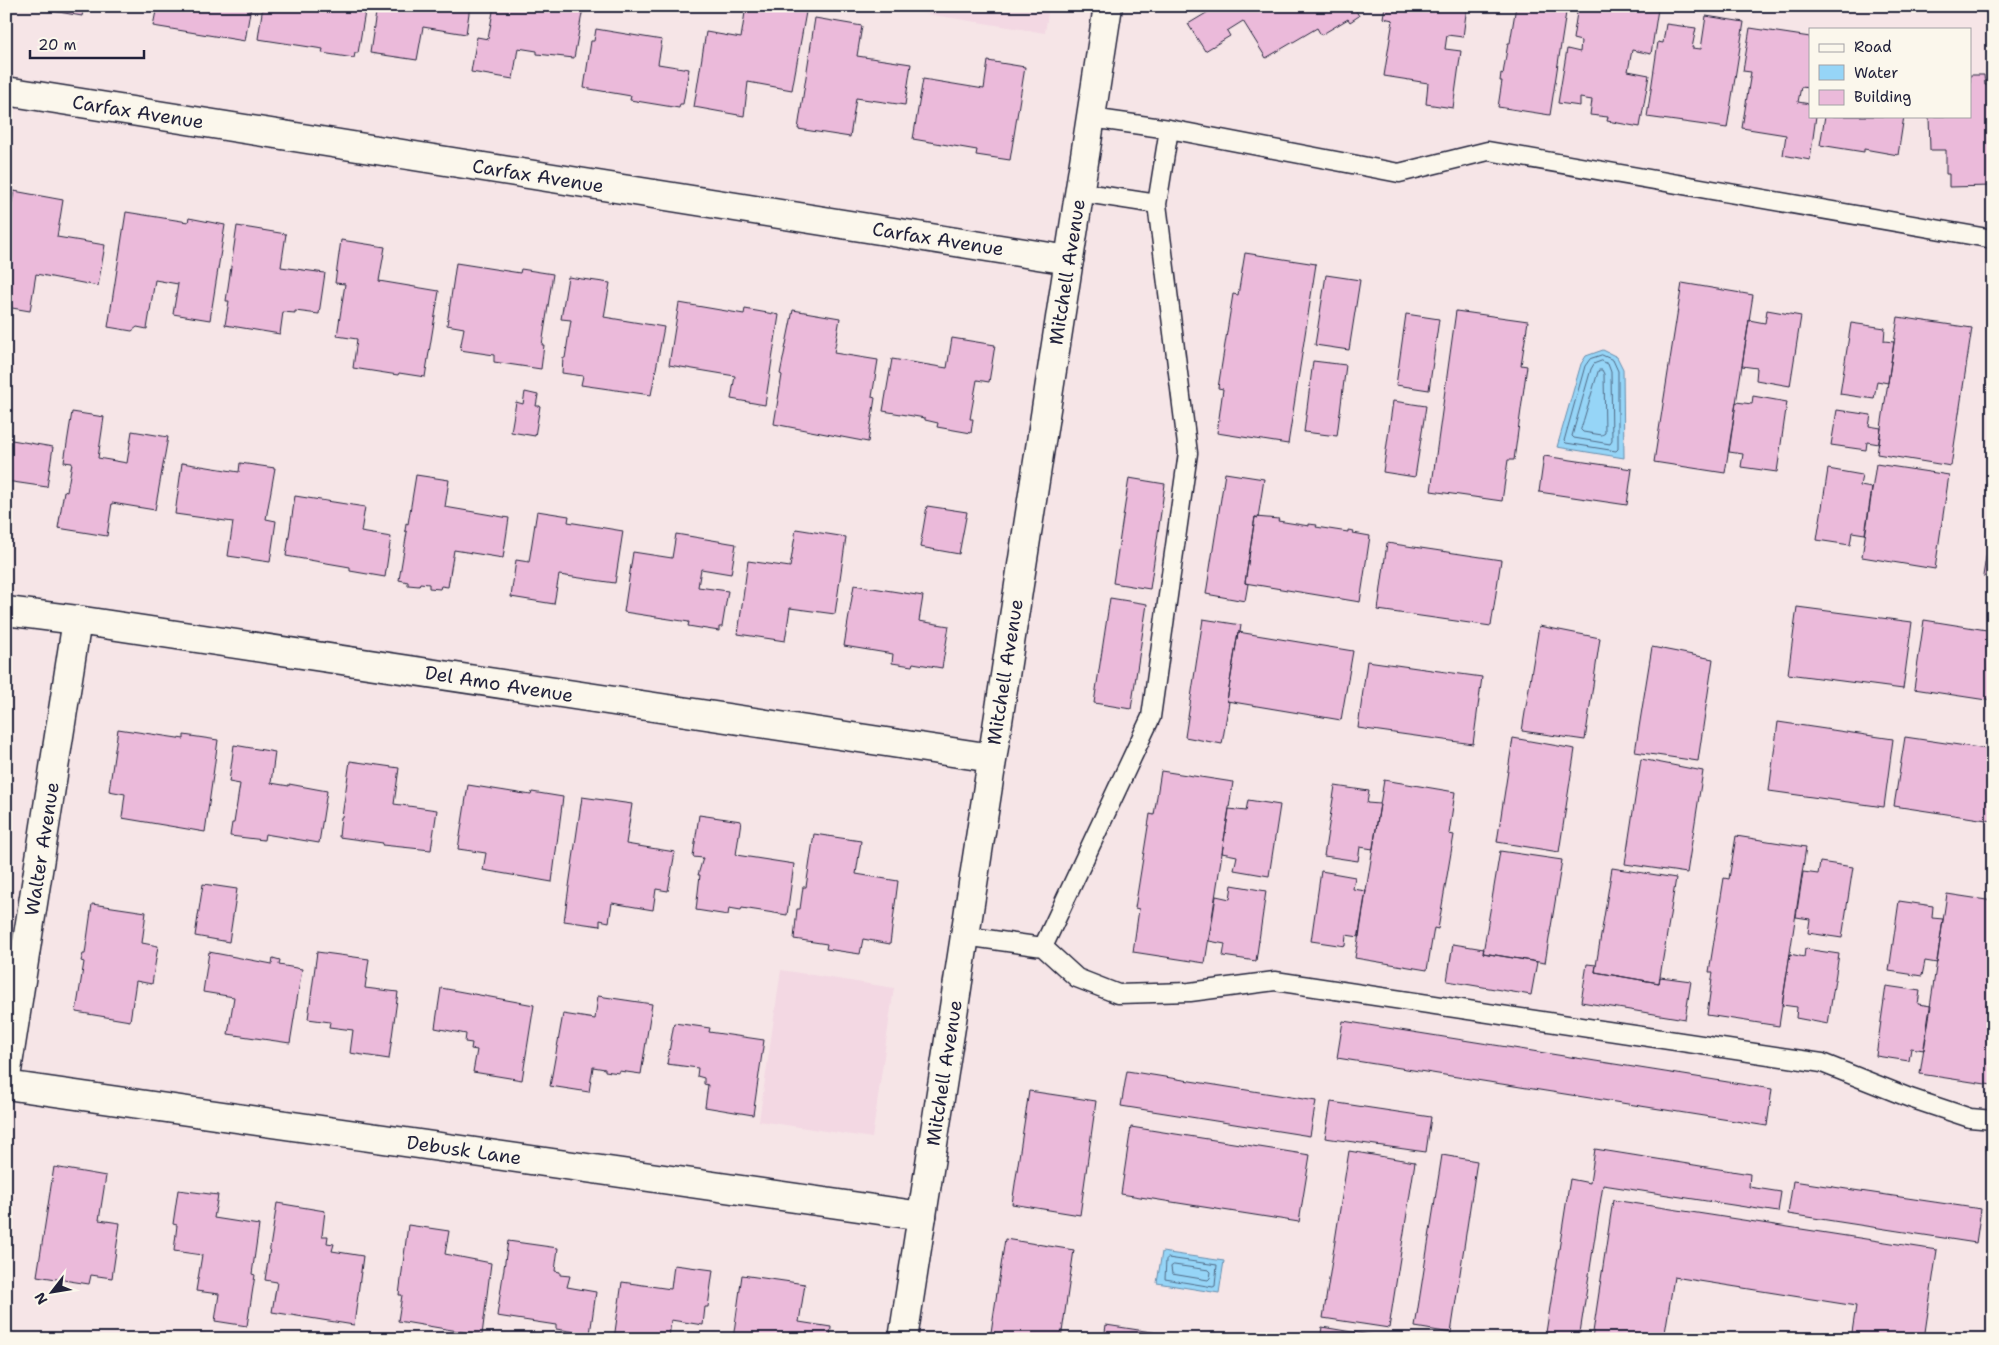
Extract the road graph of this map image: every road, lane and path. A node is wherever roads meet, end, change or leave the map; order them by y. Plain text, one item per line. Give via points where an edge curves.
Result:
1 (1108, 6) edge
2 (6, 91) edge
3 (1091, 118) junction
4 (1169, 129) junction
5 (1080, 192) junction
6 (1157, 204) junction
7 (1993, 239) edge
8 (1069, 260) junction
9 (6, 611) edge
10 (77, 620) junction
11 (992, 758) junction
12 (965, 936) junction
13 (1043, 947) junction
14 (6, 1077) edge
15 (6, 1085) edge
16 (1993, 1120) edge
17 (922, 1216) junction
18 (903, 1339) edge

1 - 3 street, Mitchell Avenue
2 - 8 street, Carfax Avenue
3 - 4 lane
3 - 5 street, Mitchell Avenue
4 - 6 lane
4 - 7 lane via 1399,172 1488,151
5 - 6 lane
5 - 8 street, Mitchell Avenue
6 - 13 lane via 1188,453 1151,717
8 - 11 street, Mitchell Avenue
9 - 10 street, Del Amo Avenue
10 - 11 street, Del Amo Avenue
10 - 14 street, Walter Avenue
11 - 12 street, Mitchell Avenue
12 - 13 lane
12 - 17 street, Mitchell Avenue
13 - 16 lane via 1077,978 1118,994 1190,992 1275,981 1822,1063 1970,1118
15 - 17 street, Debusk Lane
17 - 18 street, Mitchell Avenue

